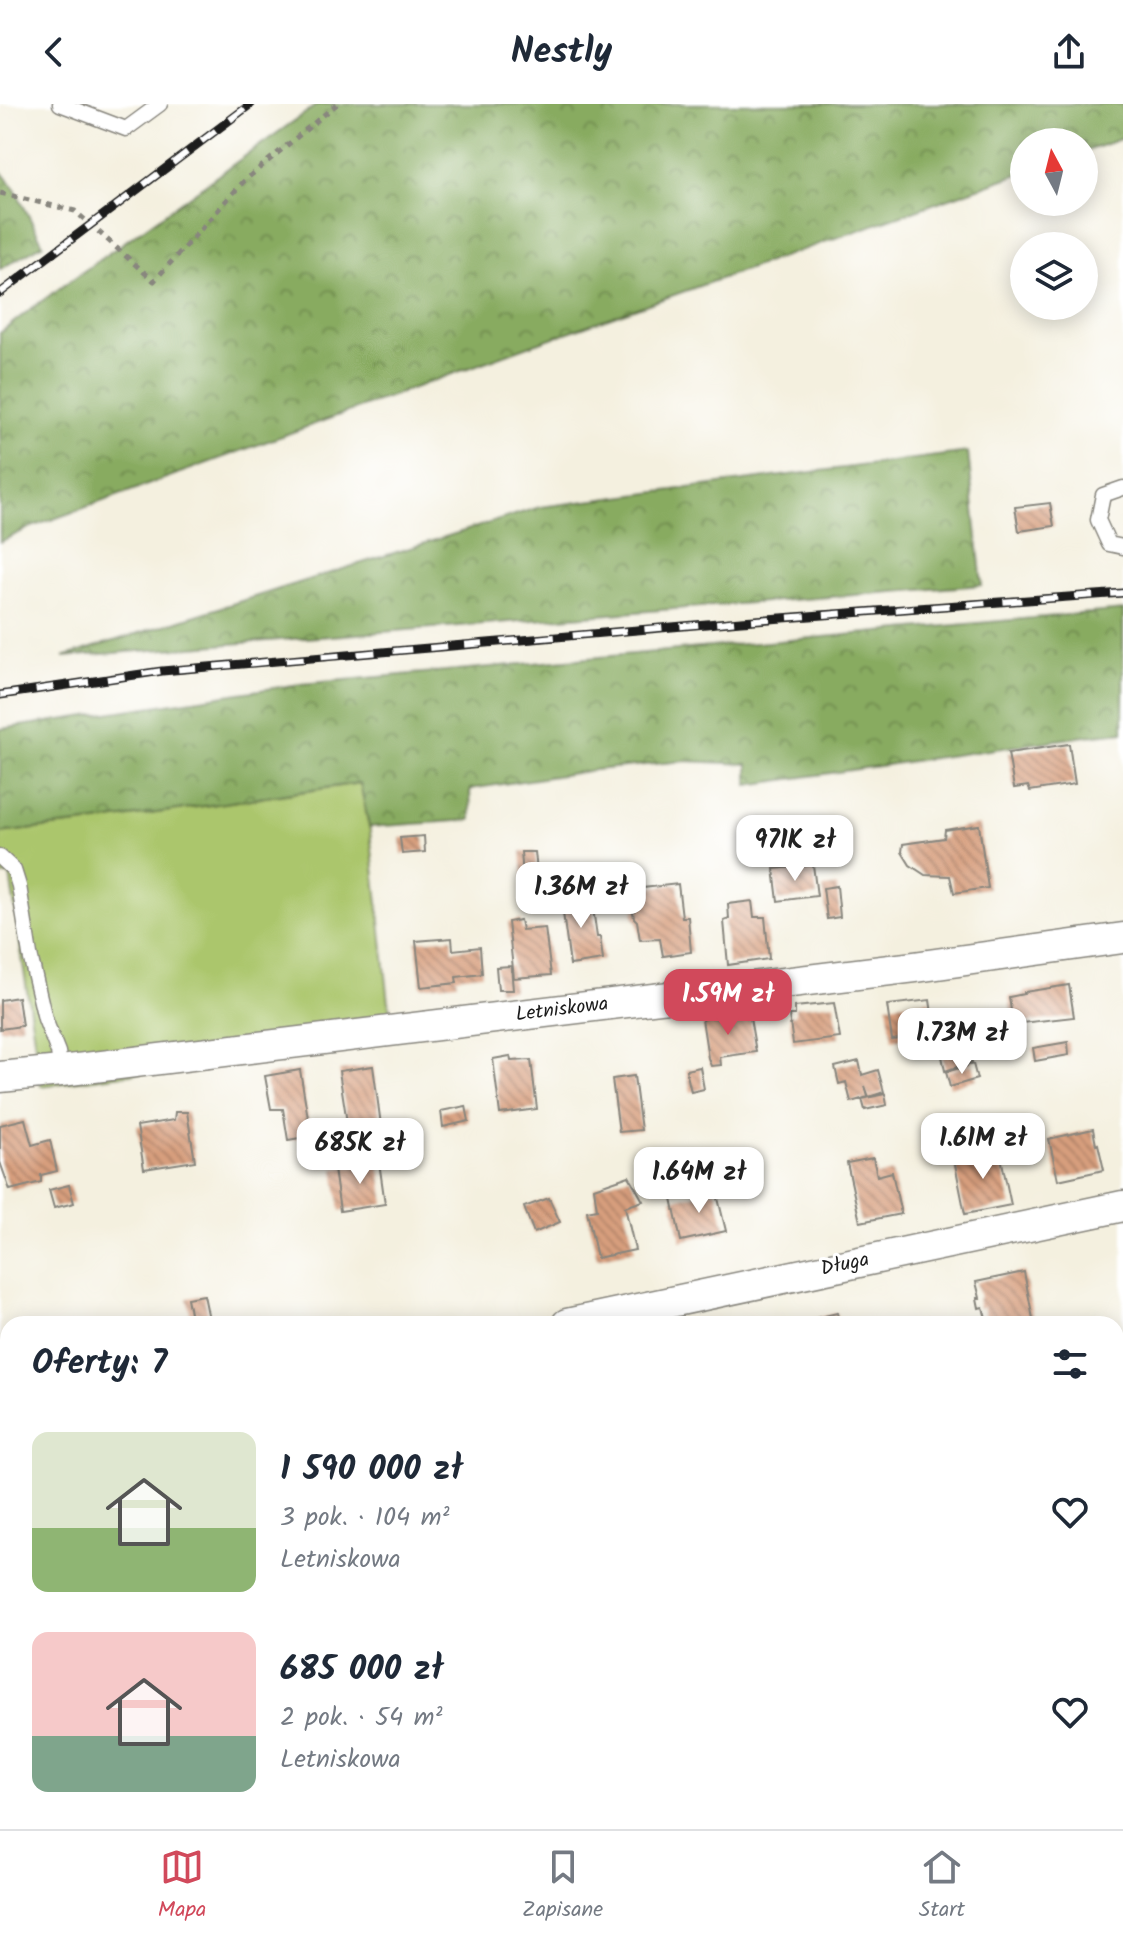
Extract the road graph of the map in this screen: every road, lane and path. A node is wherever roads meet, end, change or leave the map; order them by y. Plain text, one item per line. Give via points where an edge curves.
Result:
1 (60, 104) edge
2 (160, 104) edge
3 (337, 104) edge
4 (0, 193) edge
5 (1123, 488) edge
6 (1123, 547) edge
7 (0, 857) edge
8 (1123, 938) edge
9 (61, 1071) junction
10 (0, 1077) edge
11 (1123, 1206) edge
12 (609, 1316) edge

1 - 2 lane via 126,129
3 - 4 path via 245,180 154,281 75,211
5 - 6 lane via 1103,495 1098,520 1109,544
7 - 9 lane via 14,870 19,886 30,955
8 - 9 street, Letniskowa
9 - 10 street, Letniskowa
11 - 12 street, Długa

